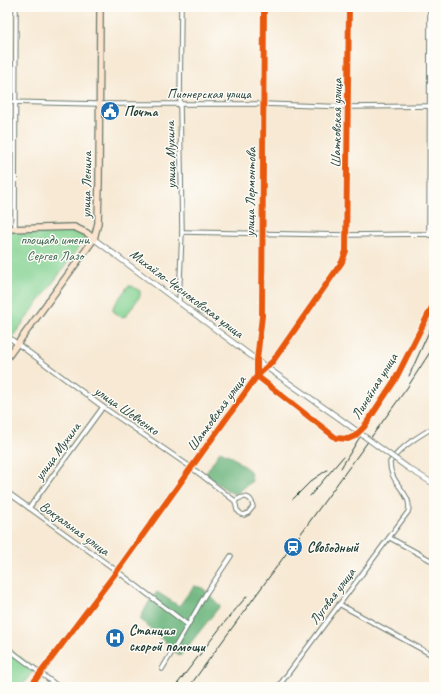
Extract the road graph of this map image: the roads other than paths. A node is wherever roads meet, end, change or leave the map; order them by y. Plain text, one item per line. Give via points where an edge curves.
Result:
1 (16, 7) edge
2 (100, 7) edge
3 (181, 7) edge
4 (264, 7) edge
5 (349, 7) edge
6 (430, 7) edge
7 (7, 102) edge
8 (15, 102) junction
9 (99, 104) junction
10 (180, 104) junction
11 (263, 104) junction
12 (348, 106) junction
13 (432, 106) edge
14 (7, 229) edge
15 (15, 229) junction
16 (182, 232) junction
17 (261, 233) junction
18 (346, 235) junction
19 (428, 235) junction
20 (434, 235) edge
21 (94, 239) junction
22 (179, 302) junction
23 (434, 304) edge
24 (7, 336) edge
25 (18, 344) junction
26 (7, 358) edge
27 (257, 360) junction
28 (266, 367) junction
29 (257, 376) junction
30 (103, 406) junction
31 (434, 427) edge
32 (192, 468) junction
33 (434, 484) edge
34 (7, 492) edge
35 (235, 501) junction
36 (29, 508) junction
37 (390, 538) junction
38 (231, 556) dead end
39 (434, 562) edge
40 (117, 571) junction
41 (339, 604) junction
42 (188, 625) junction
43 (7, 648) edge
44 (434, 656) edge
45 (162, 668) dead end
46 (40, 673) junction
47 (30, 687) edge
48 (59, 687) edge
49 (278, 687) edge

1 - 8 street
2 - 9 main road, улица Ленина
3 - 10 street, улица Мухина
4 - 11 street, улица Лермонтова
5 - 12 street, Шатковская улица
6 - 13 street
7 - 8 street, Пионерская улица
8 - 9 street, Пионерская улица
8 - 15 street
9 - 10 street, Пионерская улица
9 - 21 main road, улица Ленина via 98,223
10 - 11 street, Пионерская улица
10 - 16 street, улица Мухина
11 - 12 street, Пионерская улица
11 - 17 street, улица Лермонтова
12 - 13 street, Пионерская улица
12 - 18 street, Шатковская улица
13 - 19 street
14 - 15 main road, Михайло-Чесноковская улица
15 - 21 main road, Михайло-Чесноковская улица via 74,228
16 - 17 street
16 - 22 street, улица Мухина
17 - 18 street
17 - 27 street, улица Лермонтова via 262,316
18 - 19 street
18 - 28 street, Шатковская улица via 346,251 342,262 273,361
19 - 20 street
21 - 22 street, Михайло-Чесноковская улица
21 - 25 main road, улица Ленина
22 - 27 street, Михайло-Чесноковская улица
23 - 29 street, Линейная улица via 395,380 368,421 355,436 348,439 336,438
24 - 25 street, улица Шевченко
25 - 26 main road, улица Ленина
25 - 30 street, улица Шевченко
27 - 28 street, Михайло-Чесноковская улица
27 - 29 street, улица Лермонтова
28 - 29 street, Шатковская улица
28 - 33 street, Михайло-Чесноковская улица, bridge
29 - 32 street, Шатковская улица
30 - 32 street, улица Шевченко
30 - 36 street, улица Мухина
31 - 37 street, Луговая улица via 405,445 390,462 391,474 410,506
32 - 35 street, улица Шевченко
32 - 40 street, Шатковская улица
34 - 36 street, Вокзальная улица
35 - 35 street, улица Шевченко via 235,506 241,514 248,513 253,507 250,498 246,496
36 - 40 street, Вокзальная улица
37 - 39 street
37 - 41 street, Луговая улица
38 - 42 street via 204,595
40 - 42 street, Вокзальная улица
40 - 46 street, Шатковская улица
41 - 44 street
41 - 49 street, Луговая улица
42 - 45 street
43 - 46 street
46 - 47 street, Шатковская улица
46 - 48 street

